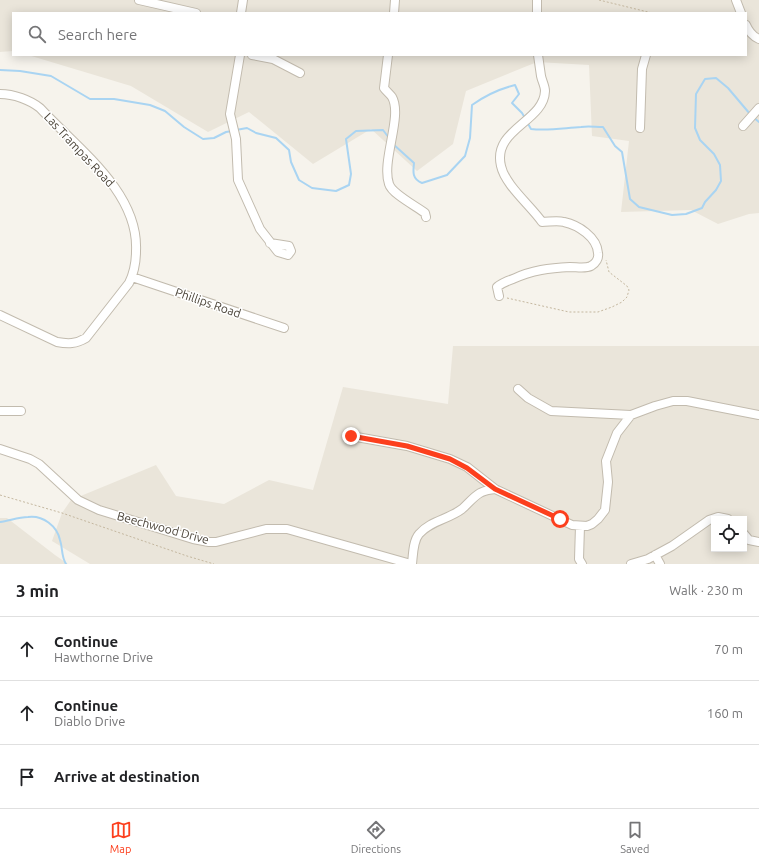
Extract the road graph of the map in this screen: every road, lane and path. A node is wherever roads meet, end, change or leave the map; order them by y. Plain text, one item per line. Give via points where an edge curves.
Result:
1 (139, 0) edge
2 (243, 0) edge
3 (395, 0) edge
4 (537, 0) edge
5 (599, 0) edge
6 (736, 0) edge
7 (192, 12) edge
8 (241, 12) edge
9 (394, 12) edge
10 (537, 12) edge
11 (648, 12) edge
12 (742, 12) edge
13 (747, 29) edge
14 (759, 39) edge
15 (240, 56) edge
16 (257, 56) edge
17 (388, 56) edge
18 (538, 56) edge
19 (646, 56) edge
20 (300, 73) dead end
21 (0, 94) edge
22 (758, 109) edge
23 (744, 126) dead end
24 (640, 128) dead end
25 (426, 217) dead end
26 (270, 243) dead end
27 (598, 257) junction
28 (132, 277) junction
29 (499, 296) joint
30 (0, 315) edge
31 (284, 328) dead end
32 (518, 389) dead end
33 (0, 411) edge
34 (21, 411) dead end
35 (631, 415) junction
36 (759, 415) edge
37 (351, 436) dead end
38 (0, 450) edge
39 (495, 489) junction
40 (0, 494) edge
41 (711, 519) edge
42 (580, 526) junction
43 (747, 538) edge
44 (759, 542) edge
45 (655, 555) junction
46 (214, 564) edge
47 (411, 564) edge
48 (582, 564) edge
49 (631, 564) edge
50 (660, 564) edge

1 - 7 street
2 - 8 street
3 - 9 street
4 - 10 street
5 - 11 path
6 - 12 street
13 - 14 street
15 - 26 street via 230,114 236,139 238,180 260,230
16 - 20 street via 273,59
17 - 25 street via 384,88 393,99 395,116 387,159 389,184 394,192 425,213
18 - 27 street via 545,90 542,101 533,115 507,137 502,147 500,166 512,188 542,222 562,221 576,226 584,231 597,247
19 - 24 street via 642,69
21 - 28 street, Las Trampas Road via 32,102 40,108 109,180 128,207 133,223 137,244
22 - 23 street
27 - 29 street via 591,266 540,270 520,276 499,286
27 - 29 path via 605,259 609,272 629,290 622,302 612,307 598,312 569,312
28 - 30 street, Las Trampas Road via 86,338 80,342 57,342
28 - 31 street, Phillips Road
32 - 35 street via 551,411
33 - 34 street
35 - 36 street via 673,401 687,401
35 - 42 street via 617,433 606,461 608,482 605,510 592,524
37 - 39 street via 407,446 450,459
38 - 47 street, Beechwood Drive via 35,462 85,504 193,539 216,542 266,529 287,529
39 - 42 street via 572,525
39 - 47 street via 480,493 462,509 419,534
40 - 46 path
41 - 45 street
42 - 48 street via 579,560
43 - 44 street
45 - 49 street
45 - 50 street

